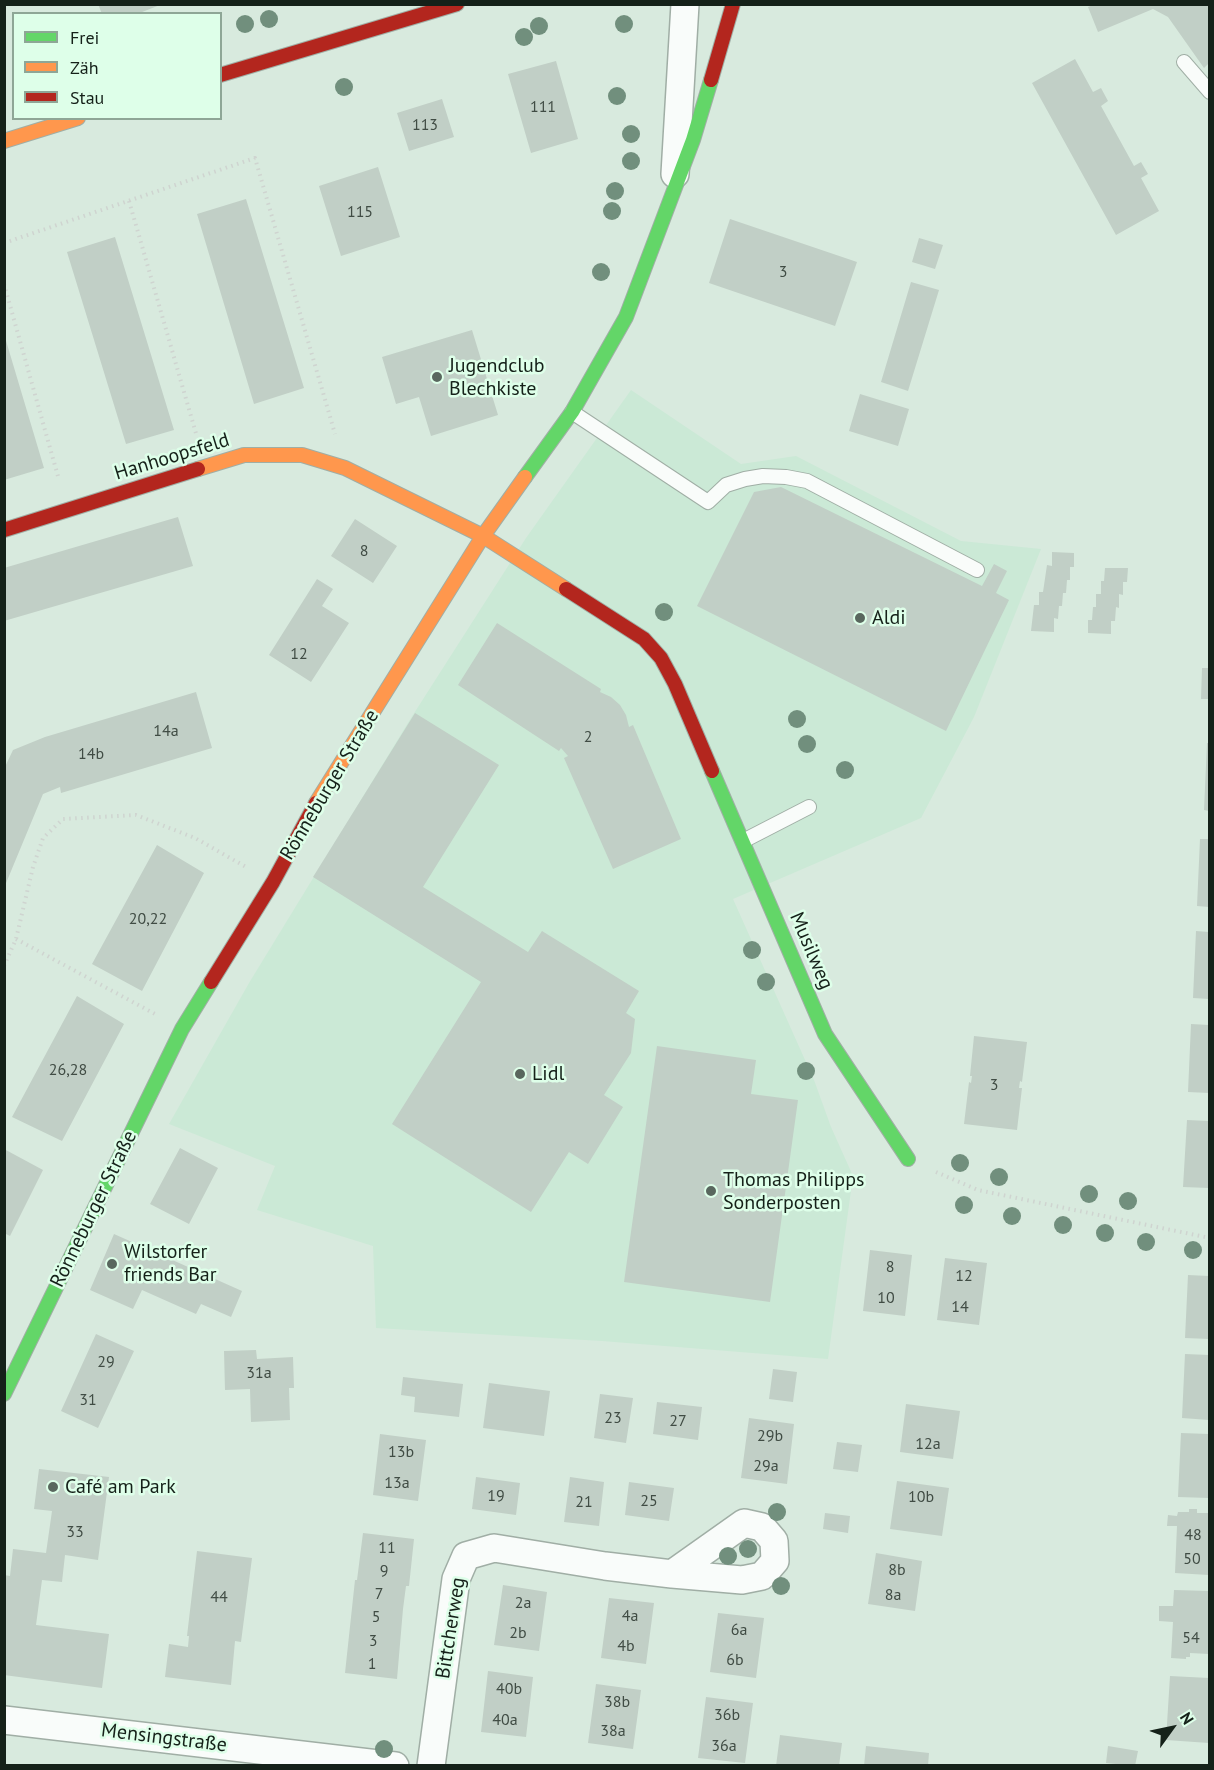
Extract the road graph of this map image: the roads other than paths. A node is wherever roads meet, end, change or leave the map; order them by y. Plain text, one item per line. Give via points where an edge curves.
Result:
1 (457, 4) edge
2 (685, 4) edge
3 (733, 4) edge
4 (1184, 62) dead end
5 (222, 74) edge
6 (1209, 92) edge
7 (72, 120) edge
8 (4, 141) edge
9 (674, 188) junction
10 (572, 412) junction
11 (4, 530) edge
12 (483, 536) junction
13 (977, 570) dead end
14 (808, 807) dead end
15 (743, 841) junction
16 (908, 1159) road end
17 (4, 1394) edge
18 (672, 1574) dead end
19 (4, 1720) edge
20 (395, 1766) edge
21 (431, 1766) edge

1 - 5 street
2 - 9 street, Rönneburger Straße
3 - 9 street, Rönneburger Straße via 693,140
4 - 6 lane
7 - 8 street
9 - 10 street, Rönneburger Straße via 626,317
10 - 12 street, Rönneburger Straße
10 - 13 lane via 708,502 726,485 745,479 775,476 807,481
11 - 12 street, Hanhoopsfeld via 244,455 302,454 345,468
12 - 15 street, Musilweg via 644,639 661,658
12 - 17 street, Rönneburger Straße via 315,805 273,882 182,1029
14 - 15 lane
15 - 16 street, Musilweg via 825,1034
18 - 21 street, Bittcherweg via 494,1548 466,1556 456,1579
19 - 20 street, Mensingstraße

